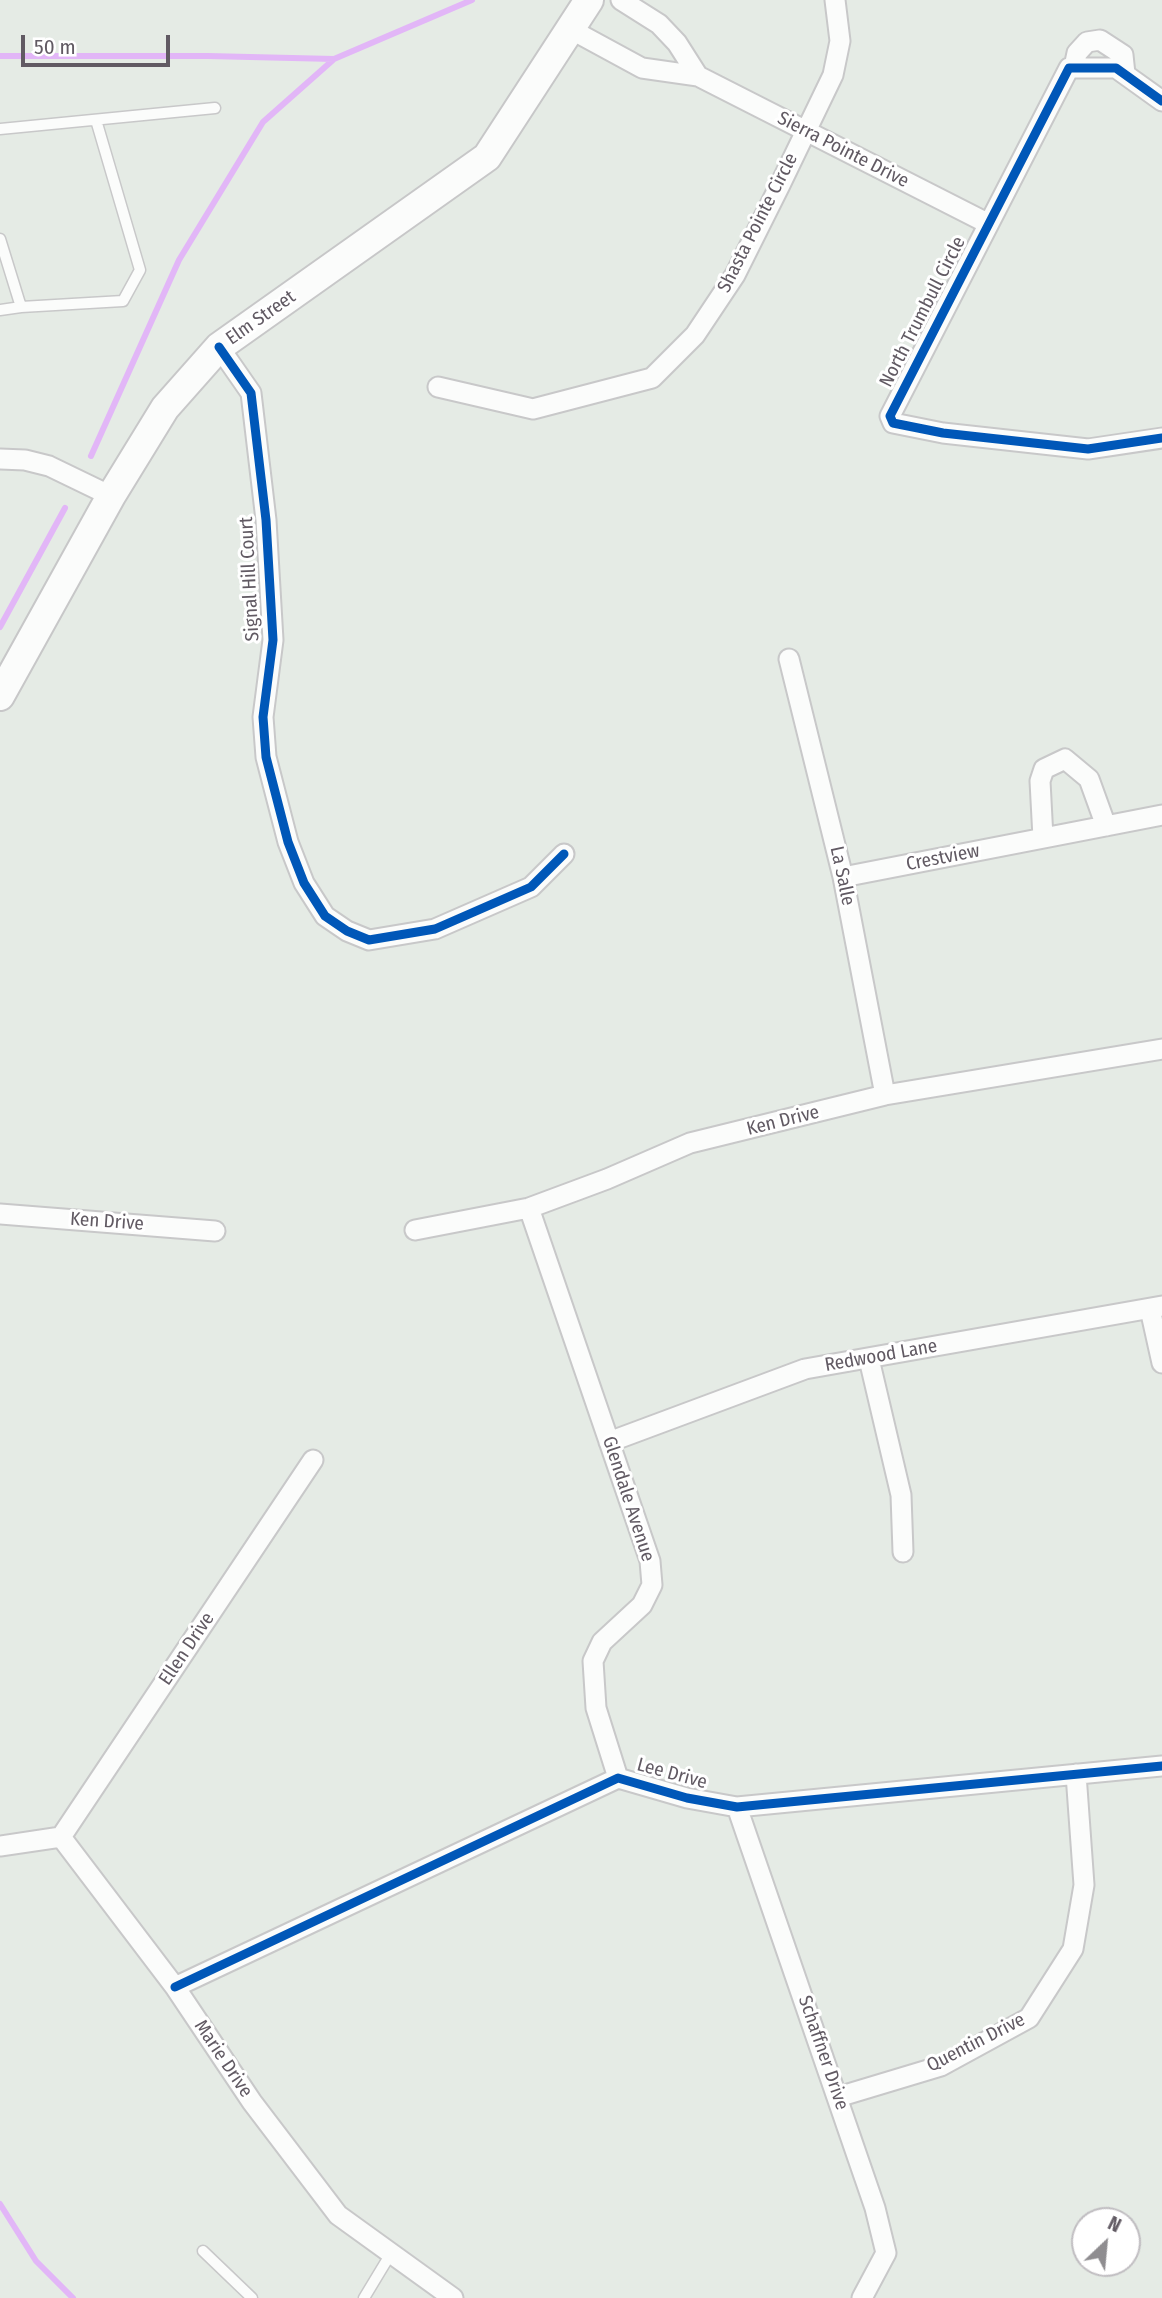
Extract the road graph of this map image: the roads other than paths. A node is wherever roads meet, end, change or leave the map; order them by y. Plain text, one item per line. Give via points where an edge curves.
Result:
1 (589, 0) edge
2 (621, 0) edge
3 (835, 0) edge
4 (572, 30) junction
5 (1074, 67) junction
6 (1125, 74) junction
7 (698, 76) junction
8 (1162, 101) edge
9 (215, 108) dead end
10 (96, 120) junction
11 (0, 129) edge
12 (805, 131) junction
13 (987, 223) junction
14 (0, 239) edge
15 (22, 307) junction
16 (0, 310) edge
17 (219, 347) junction
18 (438, 387) dead end
19 (1162, 438) edge
20 (0, 459) edge
21 (111, 496) junction
22 (789, 659) dead end
23 (0, 696) edge
24 (1162, 815) edge
25 (1106, 826) junction
26 (1043, 838) junction
27 (564, 854) dead end
28 (843, 877) junction
29 (1162, 1049) edge
30 (885, 1095) junction
31 (529, 1208) junction
32 (0, 1214) edge
33 (415, 1230) dead end
34 (215, 1231) dead end
35 (1156, 1307) edge
36 (869, 1359) junction
37 (1162, 1363) edge
38 (609, 1442) junction
39 (313, 1460) dead end
40 (903, 1552) dead end
41 (1162, 1766) edge
42 (1076, 1774) junction
43 (618, 1778) junction
44 (737, 1807) junction
45 (61, 1837) junction
46 (0, 1846) edge
47 (175, 1987) junction
48 (838, 2097) junction
49 (203, 2251) dead end
50 (390, 2255) junction
51 (252, 2298) edge
52 (363, 2298) edge
53 (453, 2298) edge
54 (862, 2298) edge

1 - 4 main road, Elm Street
2 - 7 street via 659,24
3 - 12 street, Shasta Pointe Circle via 840,41 833,75
4 - 7 street, Sierra Pointe Drive via 642,68
4 - 17 main road, Elm Street via 487,157
5 - 6 street, North Trumbull Circle via 1116,68
5 - 6 street, North Trumbull Circle via 1077,53 1087,42 1100,40 1123,55
5 - 13 street, North Trumbull Circle via 1069,68
6 - 8 street, North Trumbull Circle
7 - 12 street, Sierra Pointe Drive
9 - 10 lane
10 - 11 lane
10 - 15 lane via 140,270 123,301
12 - 13 street, Sierra Pointe Drive
12 - 18 street, Shasta Pointe Circle via 735,275 695,335 652,378 533,409
13 - 19 street, North Trumbull Circle via 890,420 943,433 1088,449
14 - 15 lane
15 - 16 lane
17 - 21 main road, Elm Street via 165,408
17 - 27 street, Signal Hill Court via 251,393 273,640 263,716 266,757 288,842 304,883 325,916 369,940 435,929 531,887
20 - 21 street via 49,466
21 - 23 main road, Elm Street
22 - 28 street, La Salle
24 - 25 street, Crestview
25 - 26 street, Crestview
25 - 26 street via 1089,779 1065,760 1044,769 1040,781
26 - 28 street, Crestview
28 - 30 street, La Salle
29 - 30 street, Ken Drive
30 - 31 street, Ken Drive via 690,1143
31 - 33 street, Ken Drive
31 - 38 street, Glendale Avenue
32 - 34 street, Ken Drive
35 - 36 street, Redwood Lane
35 - 37 street
36 - 38 street, Redwood Lane via 805,1369
36 - 40 street via 901,1494
38 - 43 street, Glendale Avenue via 650,1560 652,1585 642,1605 602,1642 593,1661 596,1708
39 - 45 street, Ellen Drive
41 - 42 street, Lee Drive
42 - 44 street, Lee Drive
42 - 48 street, Quentin Drive via 1084,1885 1073,1950 1029,2018 941,2066
43 - 44 street, Lee Drive
43 - 47 street, Lee Drive
44 - 48 street, Schaffner Drive
45 - 46 street
45 - 47 street, Marie Drive
47 - 50 street, Marie Drive via 252,2102 338,2215
48 - 54 street, Schaffner Drive via 886,2253
49 - 51 lane
50 - 52 lane
50 - 53 street, Marie Drive

